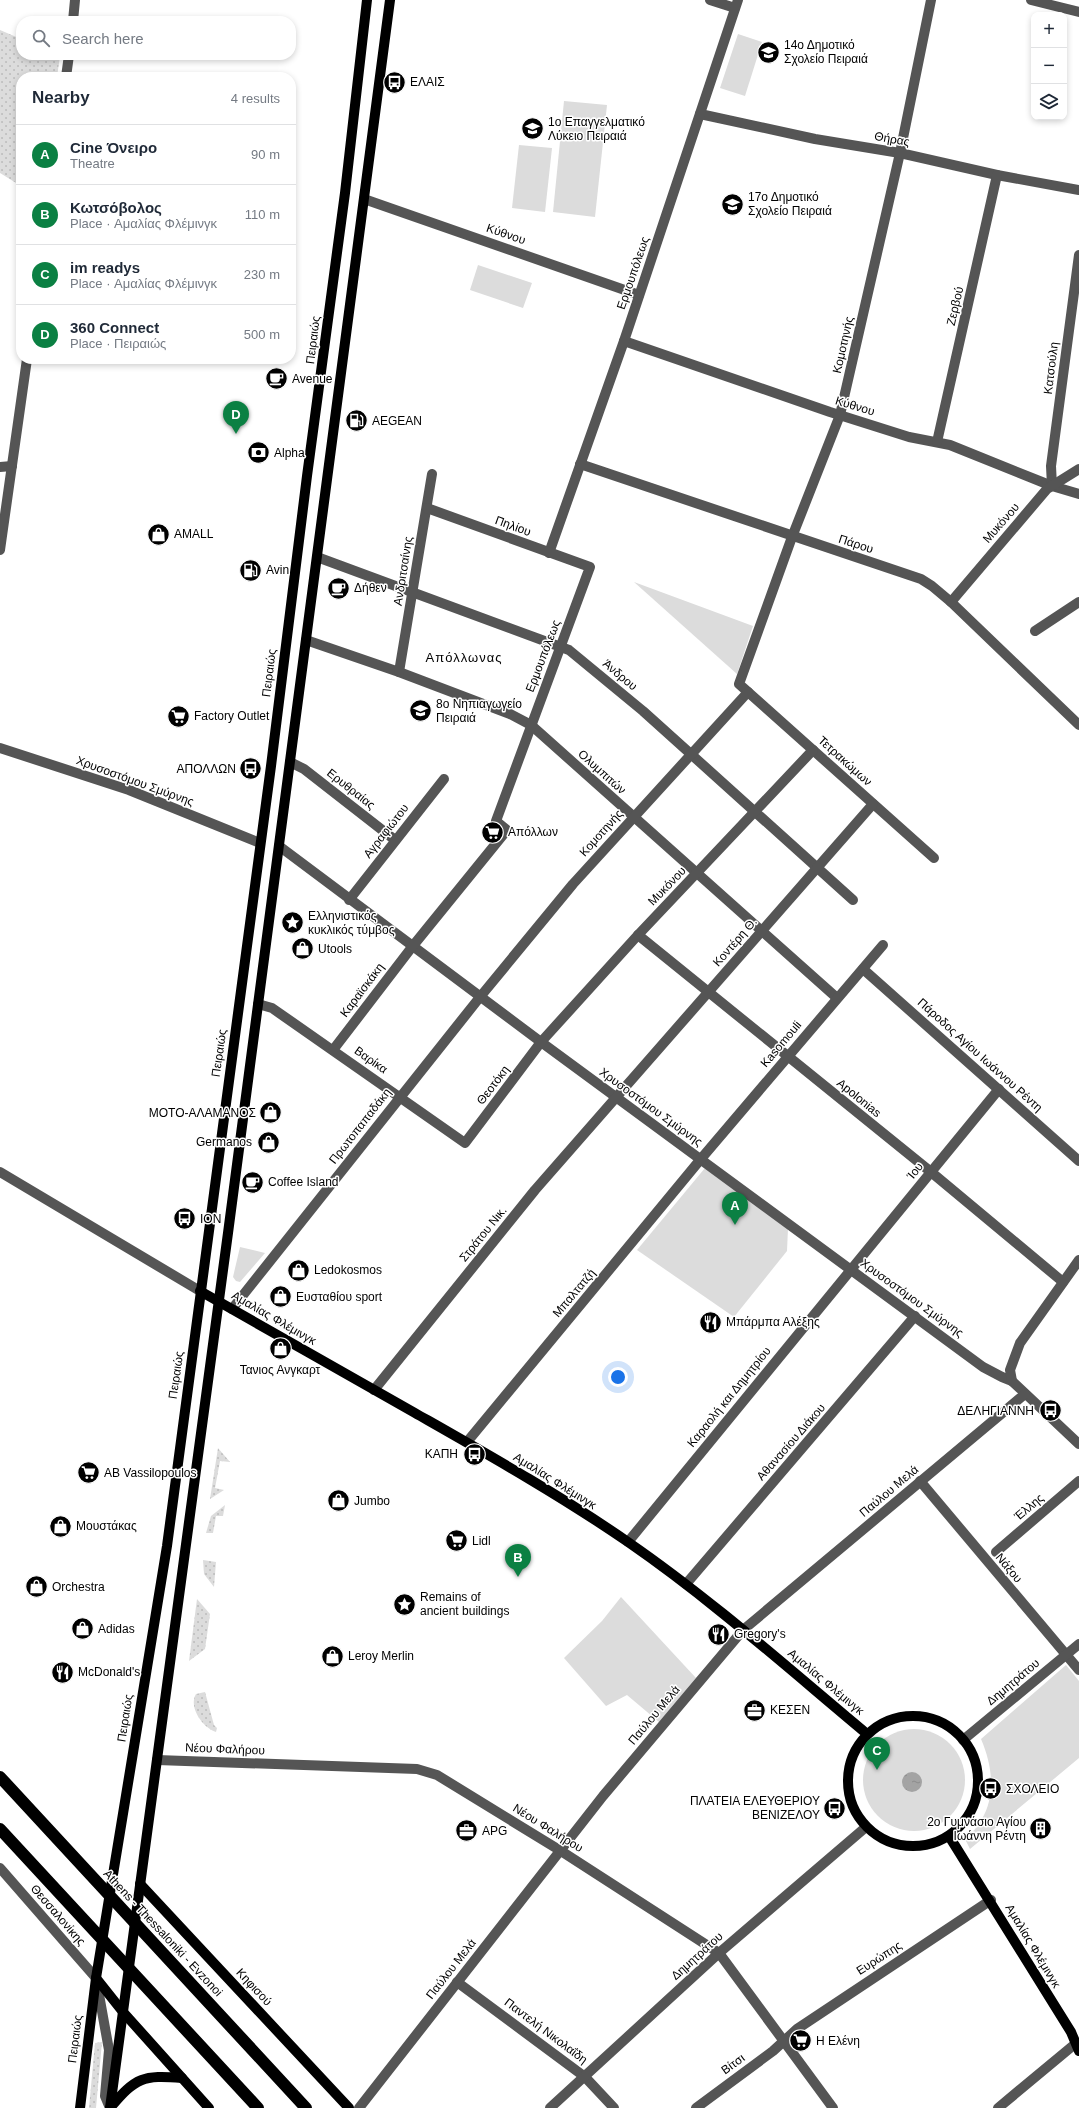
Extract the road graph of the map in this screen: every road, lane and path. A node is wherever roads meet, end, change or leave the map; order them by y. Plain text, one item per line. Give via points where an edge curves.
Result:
1 (75, 0) edge
2 (367, 0) edge
3 (390, 0) edge
4 (710, 0) edge
5 (931, 0) edge
6 (1031, 0) edge
7 (736, 4) edge
8 (1079, 12) edge
9 (73, 16) edge
10 (68, 60) edge
11 (67, 72) edge
12 (700, 114) junction
13 (900, 154) junction
14 (998, 175) junction
15 (1079, 190) edge
16 (364, 199) junction
17 (1079, 255) edge
18 (639, 295) junction
19 (624, 341) junction
20 (26, 364) edge
21 (840, 415) junction
22 (937, 442) junction
23 (580, 464) junction
24 (12, 466) junction
25 (0, 467) edge
26 (1079, 469) edge
27 (432, 474) dead end
28 (1052, 486) junction
29 (1079, 494) edge
30 (427, 508) junction
31 (792, 537) junction
32 (0, 550) edge
33 (549, 553) junction
34 (317, 558) junction
35 (590, 567) joint
36 (413, 593) junction
37 (951, 602) junction
38 (1079, 602) edge
39 (1035, 631) dead end
40 (306, 640) junction
41 (561, 646) junction
42 (399, 672) junction
43 (739, 684) joint
44 (748, 692) junction
45 (531, 725) junction
46 (1079, 725) edge
47 (0, 748) edge
48 (813, 750) junction
49 (691, 755) junction
50 (290, 762) junction
51 (444, 779) dead end
52 (873, 804) junction
53 (754, 812) junction
54 (633, 817) junction
55 (395, 840) junction
56 (260, 842) junction
57 (279, 846) junction
58 (934, 858) dead end
59 (817, 868) junction
60 (696, 874) junction
61 (349, 900) junction
62 (853, 900) dead end
63 (761, 932) junction
64 (638, 936) junction
65 (883, 945) dead end
66 (412, 947) junction
67 (863, 969) junction
68 (707, 992) junction
69 (480, 997) junction
70 (837, 998) junction
71 (258, 1004) junction
72 (541, 1042) junction
73 (333, 1050) junction
74 (787, 1057) junction
75 (999, 1089) junction
76 (400, 1096) junction
77 (615, 1097) junction
78 (465, 1143) joint
79 (700, 1160) junction
80 (1079, 1161) edge
81 (0, 1172) edge
82 (931, 1172) junction
83 (1079, 1260) edge
84 (851, 1270) junction
85 (1063, 1282) junction
86 (200, 1291) junction
87 (219, 1302) junction
88 (232, 1309) junction
89 (915, 1316) junction
90 (1012, 1380) junction
91 (374, 1390) junction
92 (1025, 1394) junction
93 (467, 1442) junction
94 (1079, 1444) edge
95 (920, 1481) junction
96 (1079, 1482) edge
97 (628, 1542) junction
98 (996, 1552) dead end
99 (686, 1584) junction
100 (743, 1630) junction
101 (1079, 1644) edge
102 (1066, 1655) junction
103 (1079, 1670) edge
104 (867, 1734) junction
105 (963, 1740) junction
106 (157, 1760) junction
107 (0, 1777) edge
108 (866, 1827) junction
109 (0, 1829) edge
110 (949, 1836) junction
111 (561, 1851) junction
112 (0, 1868) edge
113 (140, 1884) junction
114 (991, 1900) junction
115 (719, 1953) junction
116 (96, 1978) junction
117 (457, 1982) junction
118 (123, 2012) junction
119 (784, 2040) junction
120 (1077, 2047) edge
121 (585, 2077) junction
122 (182, 2078) junction
123 (80, 2108) edge
124 (110, 2108) edge
125 (209, 2108) edge
126 (258, 2108) edge
127 (306, 2108) edge
128 (349, 2108) edge
129 (359, 2108) edge
130 (550, 2108) edge
131 (614, 2108) edge
132 (696, 2108) edge
133 (833, 2108) edge
134 (998, 2108) edge

1 - 9 street
2 - 56 main road, Πειραιώς via 345,193
3 - 16 main road
4 - 7 street
5 - 13 street, Κομοτηνής
6 - 8 street
7 - 12 street, Ερμουπόλεως
10 - 11 street
12 - 13 street, Θήρας
12 - 18 street, Ερμουπόλεως
13 - 14 street, Θήρας
13 - 21 street, Κομοτηνής
14 - 15 street, Θήρας
14 - 22 street, Ζερβού
16 - 18 street, Κύθνου
16 - 34 main road
17 - 28 street, Κατσούλη via 1051,466
18 - 19 street, Ερμουπόλεως
19 - 21 street, Κύθνου
19 - 23 street, Ερμουπόλεως
20 - 24 street
21 - 22 street, Κύθνου via 909,437
21 - 31 street, Κομοτηνής
22 - 28 street, Κύθνου
23 - 31 street, Πάρου
23 - 33 street, Ερμουπόλεως
24 - 25 street
24 - 32 street
26 - 28 street, Μυκόνου
27 - 30 street, Ανδριτσαίνης
28 - 29 street, Κύθνου
28 - 37 street, Μυκόνου
30 - 33 street, Πηλίου
30 - 36 street, Ανδριτσαίνης
31 - 37 street, Πάρου via 921,579
31 - 43 street, Κομοτηνής
33 - 35 street, Πηλίου
34 - 36 street, Άνδρου
34 - 40 main road
35 - 41 street, Ερμουπόλεως
36 - 41 street, Άνδρου
36 - 42 street, Ανδριτσαίνης
37 - 46 street, Πάρου
38 - 39 street
40 - 42 street, Ολυμπιτών
40 - 50 main road
41 - 45 street, Ερμουπόλεως
41 - 49 street, Άνδρου via 582,660
42 - 45 street, Ολυμπιτών via 510,714
43 - 44 street, Τετρακώμων
44 - 48 street, Τετρακώμων
44 - 49 street, Κομοτηνής
45 - 54 street, Ολυμπιτών
45 - 66 street, Ερμουπόλεως via 496,821 507,830
47 - 56 street, Χρυσοστόμου Σμύρνης via 129,790
48 - 52 street, Τετρακώμων
48 - 53 street, Μυκόνου
49 - 53 street, Άνδρου
49 - 54 street, Κομοτηνής
50 - 55 street, Ερυθραίας via 304,769
50 - 57 main road
51 - 55 street, Αγραφιώτου
52 - 58 street, Τετρακώμων
52 - 59 street, Κοντέρη Θ.
53 - 59 street, Άνδρου
53 - 60 street, Μυκόνου
54 - 60 street, Ολυμπιτών
54 - 69 street, Κομοτηνής via 573,884
55 - 61 street, Αγραφιώτου
56 - 86 main road, Πειραιώς
57 - 61 street, Χρυσοστόμου Σμύρνης
57 - 71 main road
59 - 62 street, Άνδρου
59 - 63 street, Κοντέρη Θ.
60 - 63 street, Ολυμπιτών
60 - 64 street, Μυκόνου
61 - 66 street, Χρυσοστόμου Σμύρνης
63 - 68 street, Κοντέρη Θ.
63 - 70 street, Ολυμπιτών
64 - 68 street, Apolonias
64 - 72 street, Μυκόνου
65 - 67 street, Kasomouli
66 - 69 street, Χρυσοστόμου Σμύρνης
66 - 73 street, Καραϊσκάκη
67 - 70 street, Kasomouli
67 - 75 street, Πάροδος Αγίου Ιωάννου Ρέντη
68 - 74 street, Apolonias
68 - 77 street, Κοντέρη Θ.
69 - 72 street, Χρυσοστόμου Σμύρνης
69 - 76 street, Πρωτοπαπαδάκη
70 - 74 street, Kasomouli
71 - 73 street, Βαρίκα via 272,1008
71 - 87 main road
72 - 77 street, Χρυσοστόμου Σμύρνης
72 - 78 street, Θεοτόκη
73 - 76 street, Βαρίκα
74 - 79 street, Kasomouli
74 - 82 street, Apolonias
75 - 80 street, Πάροδος Αγίου Ιωάννου Ρέντη
75 - 82 street, Ίου
76 - 78 street, Βαρίκα
76 - 88 street, Πρωτοπαπαδάκη
77 - 79 street, Χρυσοστόμου Σμύρνης
77 - 91 street, Στράτου Νικ. via 534,1190
79 - 84 street, Χρυσοστόμου Σμύρνης
79 - 93 street, Μπαλτατζή
81 - 86 street
82 - 84 street, Ίου
82 - 85 street, Apolonias
83 - 85 street
84 - 89 street, Χρυσοστόμου Σμύρνης
84 - 97 street, Καραολή και Δημητρίου
85 - 90 street via 1020,1343 1010,1370
86 - 87 main road, Αμαλίας Φλέμινγκ
86 - 116 main road, Πειραιώς via 166,1546
87 - 88 main road, Αμαλίας Φλέμινγκ
87 - 106 main road
88 - 91 main road, Αμαλίας Φλέμινγκ
89 - 90 street, Χρυσοστόμου Σμύρνης via 983,1367
89 - 99 street, Αθανασίου Διάκου
90 - 92 street
91 - 93 main road, Αμαλίας Φλέμινγκ
92 - 94 street
92 - 95 street, Παύλου Μελά
93 - 97 main road, Αμαλίας Φλέμινγκ
95 - 100 street, Παύλου Μελά
95 - 102 street, Νάξου
96 - 98 street, Έλλης
97 - 99 main road, Αμαλίας Φλέμινγκ
99 - 100 main road, Αμαλίας Φλέμινγκ
100 - 104 main road, Αμαλίας Φλέμινγκ
100 - 111 street, Παύλου Μελά via 603,1796
101 - 102 street, Δημητράτου
102 - 103 street, Νάξου
102 - 105 street, Δημητράτου
104 - 105 main road via 889,1721 917,1716 947,1725
104 - 108 main road via 851,1759 848,1774 851,1803
105 - 110 main road via 973,1756 978,1773 976,1797 966,1819
106 - 111 street, Νέου Φαλήρου via 411,1769 428,1772
106 - 113 main road
107 - 127 highway, Athens - Thessaloniki - Evzonoi
108 - 110 main road via 888,1842 912,1847 937,1842
108 - 115 street, Δημητράτου
109 - 126 highway
110 - 114 main road, Αμαλίας Φλέμινγκ
111 - 115 street, Νέου Φαλήρου
111 - 117 street, Παύλου Μελά
112 - 116 street, Θεσσαλονίκης
113 - 118 main road
113 - 128 main road, Κηφισού
114 - 119 street, Ευρώπης
114 - 120 main road, Αμαλίας Φλέμινγκ via 1071,2032
115 - 119 street, Νέου Φαλήρου
115 - 121 street, Δημητράτου
116 - 118 main road
116 - 123 main road, Πειραιώς
116 - 124 street via 109,2050 106,2096
117 - 121 street, Παντελή Νικολαΐδη
117 - 129 street, Παύλου Μελά
118 - 122 main road
118 - 124 main road
119 - 132 street, Βίτσι
119 - 133 street, Νέου Φαλήρου
120 - 134 street
121 - 130 street, Δημητράτου
121 - 131 street, Παντελή Νικολαΐδη
122 - 124 main road via 155,2076 140,2080
122 - 125 main road

